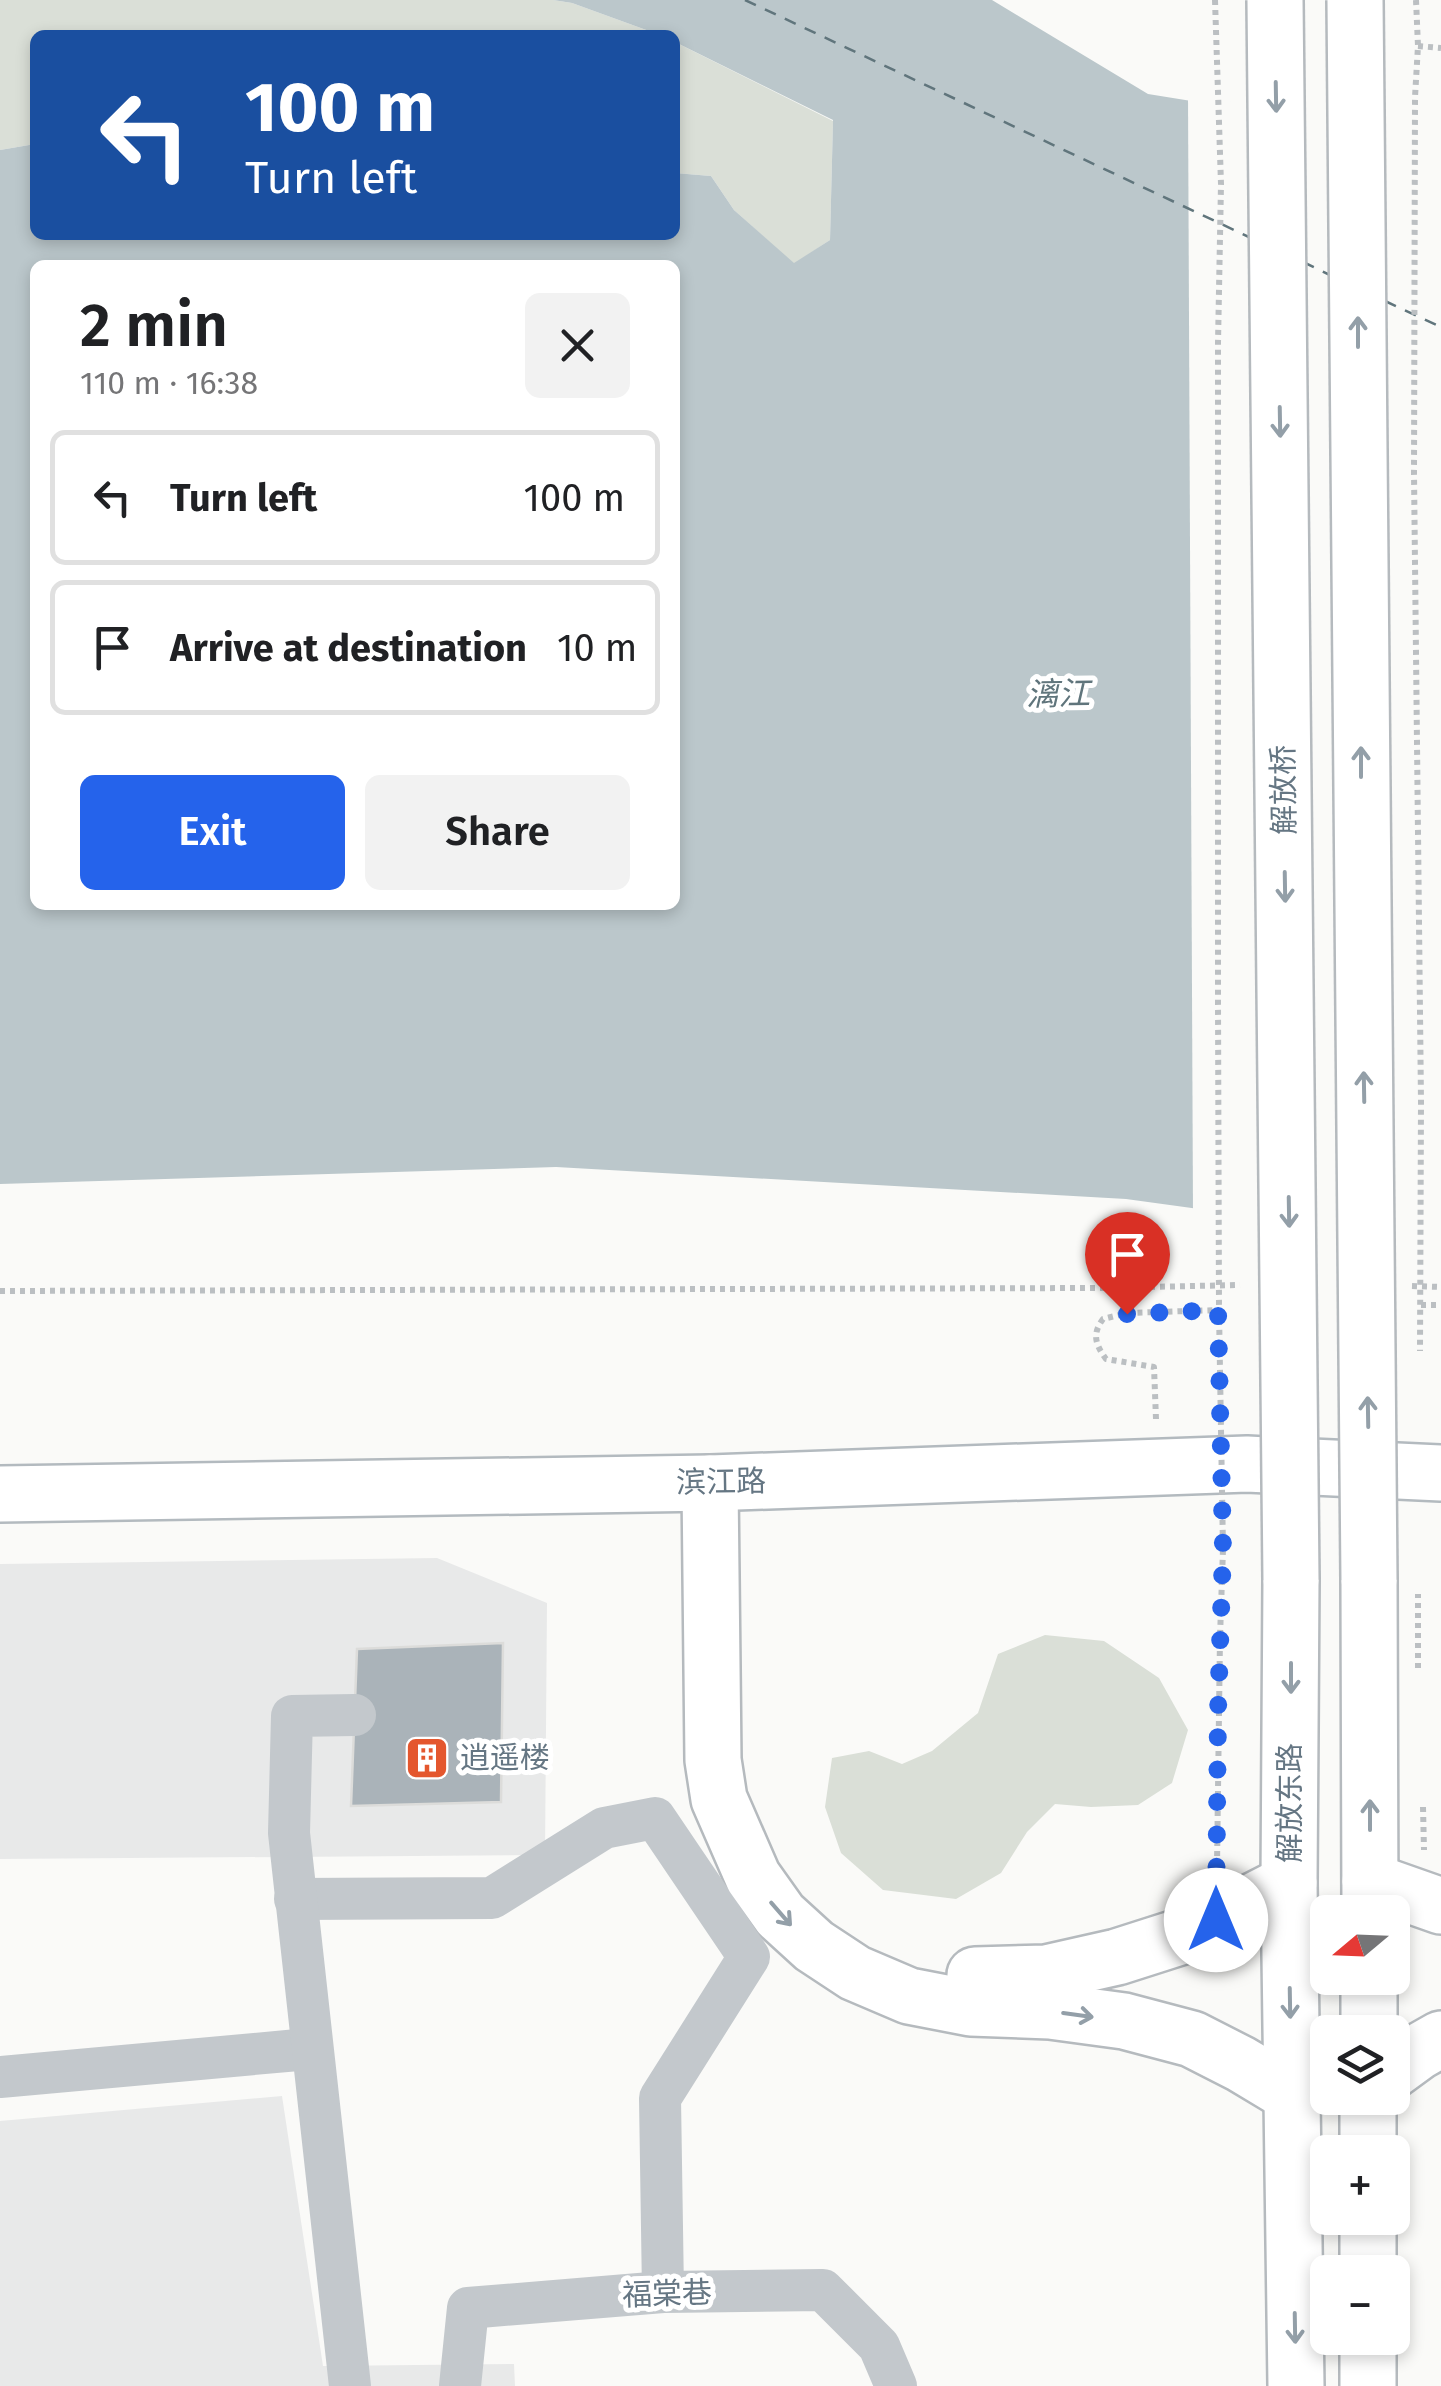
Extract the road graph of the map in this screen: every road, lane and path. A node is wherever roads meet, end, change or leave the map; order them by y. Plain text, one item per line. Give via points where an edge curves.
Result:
1 (1216, 0) edge
2 (1275, 0) edge
3 (1355, 0) edge
4 (1416, 0) edge
5 (1418, 46) junction
6 (1441, 48) edge
7 (1250, 1285) dead end
8 (1403, 1286) dead end
9 (1441, 1287) edge
10 (0, 1291) edge
11 (1441, 1304) edge
12 (1421, 1305) junction
13 (1218, 1310) junction
14 (1420, 1363) dead end
15 (1154, 1367) dead end
16 (1441, 1473) edge
17 (728, 1482) junction
18 (0, 1494) edge
19 (1292, 1580) joint
20 (1394, 1586) junction
21 (1418, 1668) dead end
22 (355, 1715) dead end
23 (1289, 1883) junction
24 (1370, 1895) edge
25 (296, 1899) junction
26 (1410, 1902) edge
27 (1441, 1906) edge
28 (1216, 1920) junction
29 (1441, 2039) edge
30 (298, 2050) dead end
31 (1410, 2058) edge
32 (0, 2077) edge
33 (1292, 2094) junction
34 (663, 2292) junction
35 (1368, 2355) edge
36 (350, 2386) edge
37 (460, 2386) edge
38 (896, 2386) edge
39 (1296, 2386) edge
40 (1368, 2386) edge

1 - 13 path, bridge
2 -> 19 main road, 解放桥, bridge
20 -> 3 main road, bridge
4 - 5 path, bridge
5 - 6 path
5 - 12 path, bridge via 1414,473
7 - 10 path
8 - 9 path
11 - 12 path
12 - 14 path, bridge
13 - 15 path via 1102,1319 1094,1335 1106,1359
13 - 28 path, bridge via 1223,1549
16 - 17 main road, 滨江路 via 1247,1464
17 - 18 main road, 滨江路
17 - 28 main road via 748,1779 776,1855 835,1918 870,1943 973,1975 1046,1973 1118,1957
17 -> 33 main road via 714,1760 719,1799 753,1877 780,1915 855,1973 908,1996 1124,2021 1192,2040
19 -> 23 main road, 解放东路
20 - 21 path, bridge
24 -> 20 main road
22 - 25 street via 292,1716 288,1833
23 - 28 main road
23 -> 33 main road, 解放东路
25 - 34 street via 492,1898 604,1828 654,1818 749,1957 660,2098
25 - 36 street
26 - 27 main road
29 - 31 main road
30 - 32 street
33 -> 39 main road, 解放东路
34 - 37 street, 福棠巷 via 468,2308
34 - 38 street, 福棠巷 via 823,2290 879,2346
35 - 40 main road

